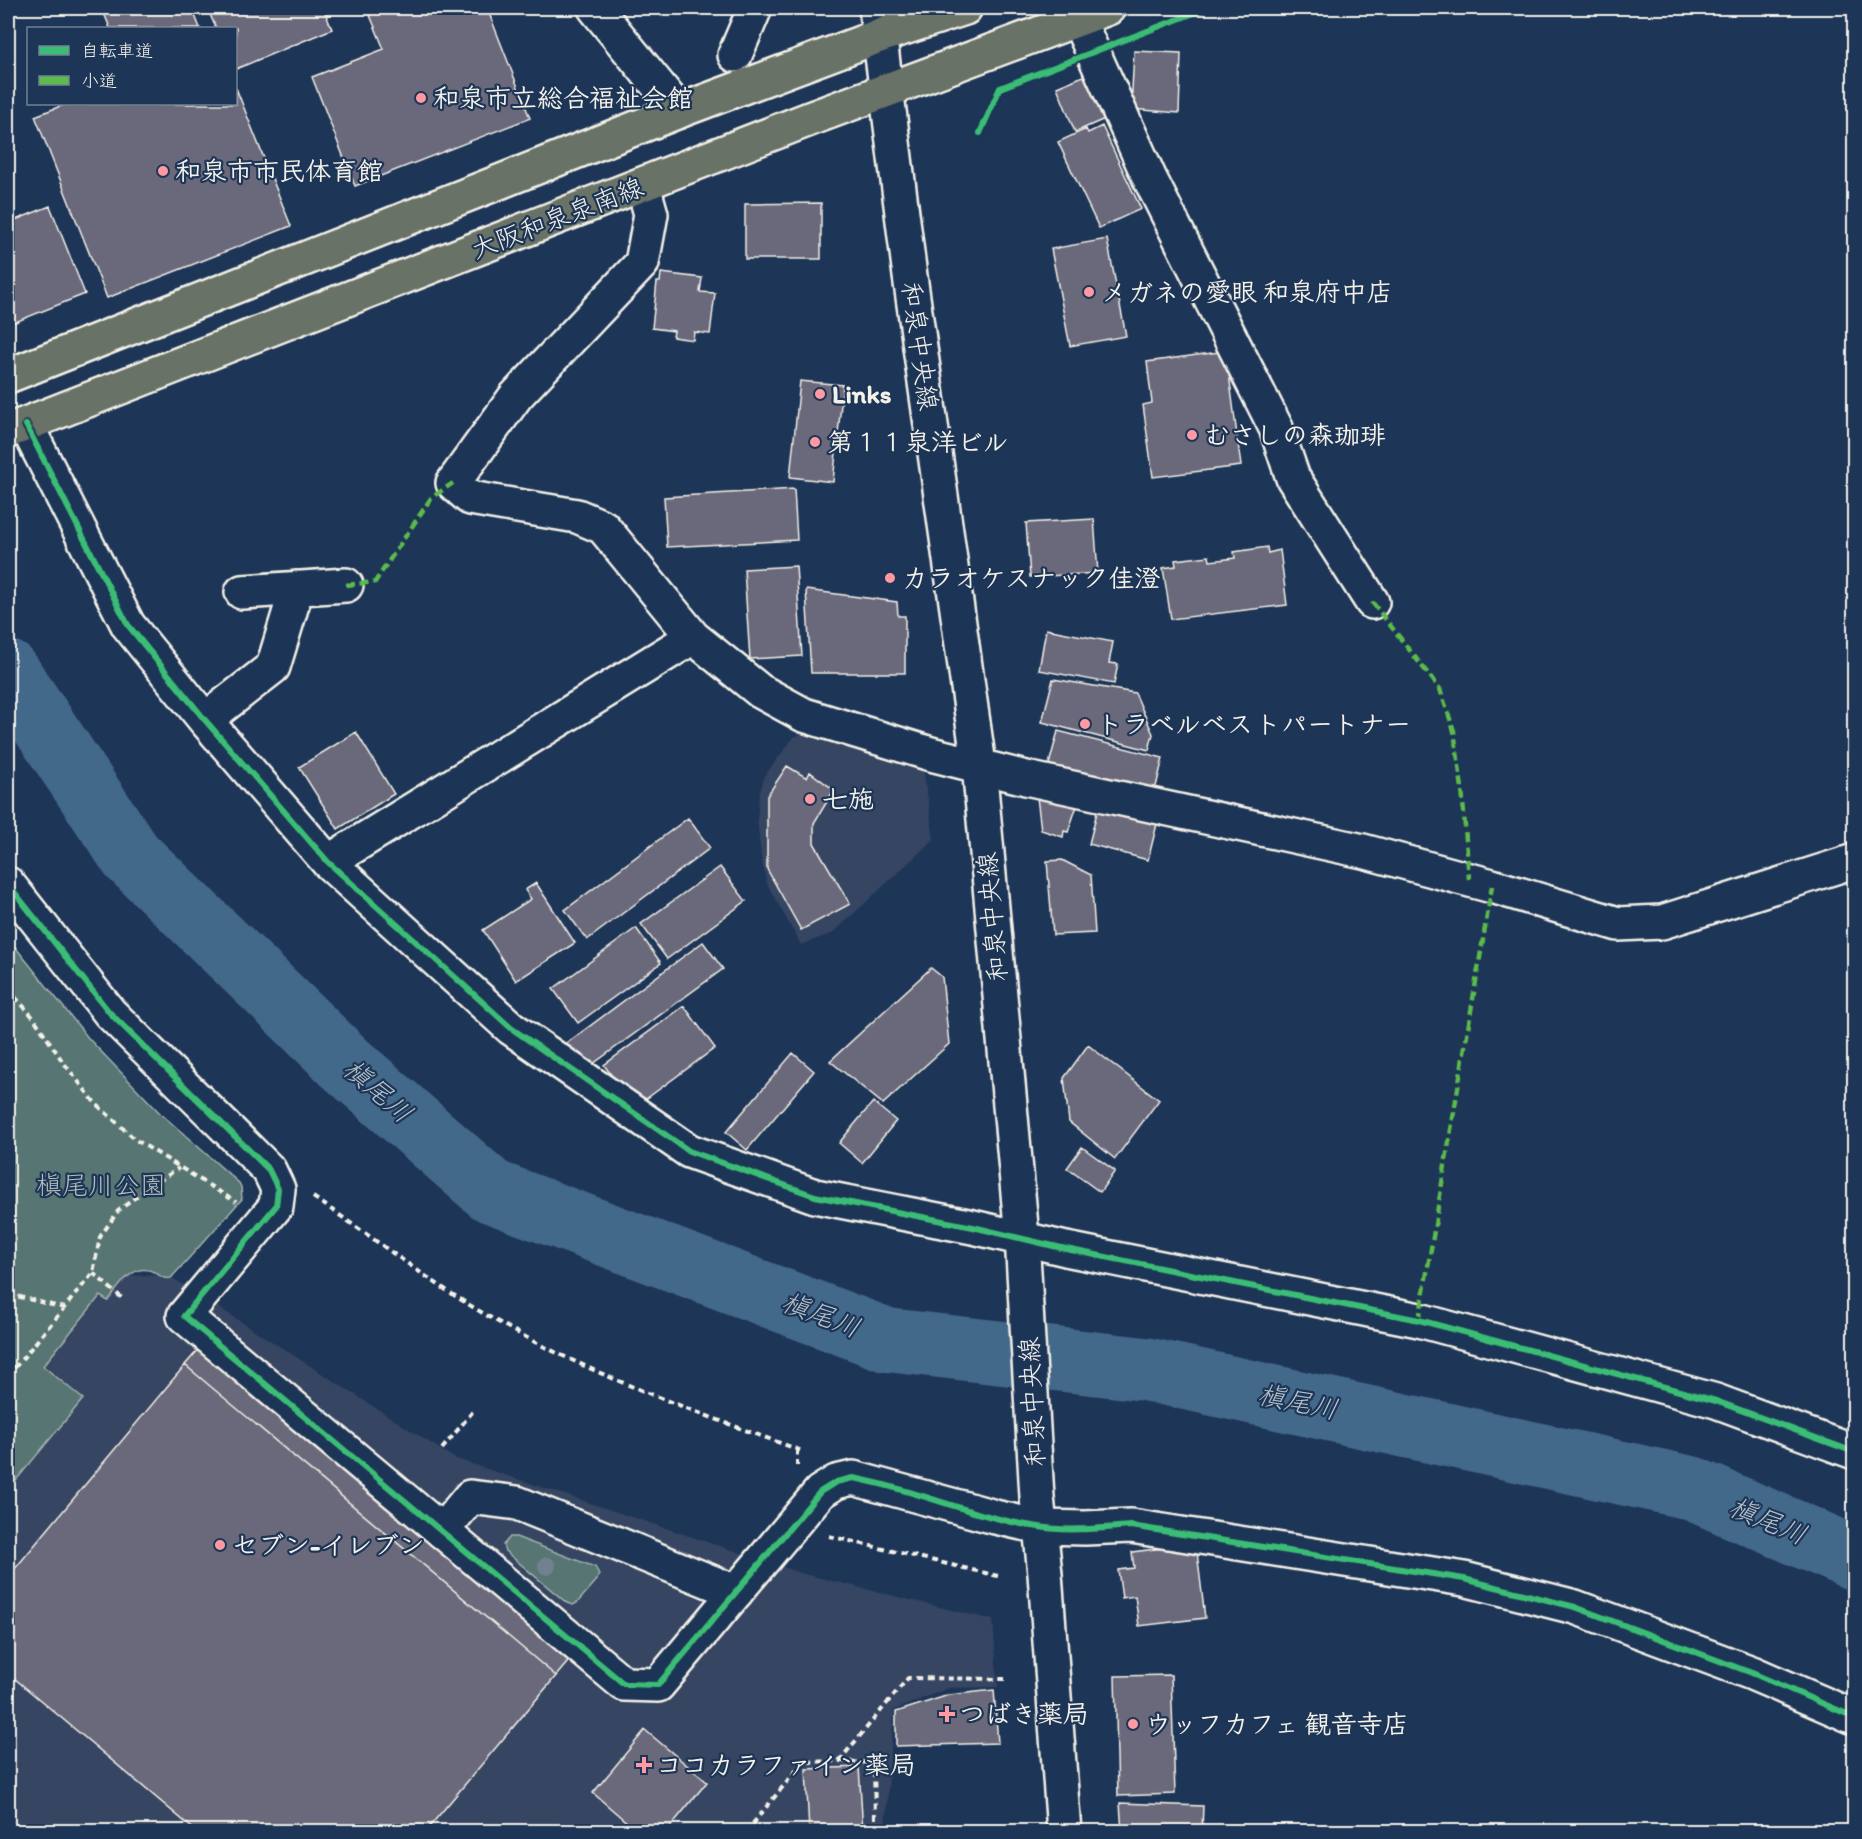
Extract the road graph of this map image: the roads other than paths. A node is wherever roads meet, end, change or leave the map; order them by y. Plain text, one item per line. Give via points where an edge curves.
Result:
1 (595, 8) edge
2 (755, 8) edge
3 (965, 8) edge
4 (1093, 13) edge
5 (878, 22) edge
6 (735, 55) dead end
7 (887, 91) junction
8 (679, 111) junction
9 (643, 186) junction
10 (8, 376) edge
11 (15, 429) edge
12 (346, 585) dead end
13 (297, 588) junction
14 (242, 592) dead end
15 (1371, 602) dead end
16 (693, 637) junction
17 (205, 720) junction
18 (979, 765) junction
19 (1854, 861) edge
20 (328, 862) junction
21 (8, 884) edge
22 (1023, 1242) junction
23 (1854, 1452) edge
24 (1039, 1512) junction
25 (442, 1531) junction
26 (736, 1592) junction
27 (1854, 1717) edge
28 (1064, 1832) edge

1 - 8 street
2 - 6 street
3 - 5 main road, 大阪和泉泉南線
4 - 7 main road, 大阪和泉泉南線
4 - 15 street via 1150,179 1276,428 1293,478
5 - 7 street, 和泉中央線
5 - 8 main road, 大阪和泉泉南線
7 - 9 main road, 大阪和泉泉南線
7 - 18 street, 和泉中央線
8 - 10 main road, 大阪和泉泉南線
9 - 11 main road, 大阪和泉泉南線
9 - 16 street via 651,214 642,263 516,396 453,483 470,498 577,516 603,527
11 - 17 street via 128,625
12 - 13 street
13 - 14 street
13 - 17 street via 273,667
16 - 18 street via 759,691 804,715
16 - 20 street
17 - 20 street
18 - 19 street via 1364,850 1618,924 1662,922
18 - 22 street, 和泉中央線
20 - 22 street via 511,1028 689,1151 815,1196
21 - 25 street via 110,1013 268,1170 278,1190 276,1206 184,1316
22 - 23 street via 1419,1320 1716,1401
22 - 24 street, 和泉中央線
24 - 26 street via 995,1517 853,1478 836,1482 820,1492
24 - 27 street via 1086,1528 1131,1526 1464,1579 1575,1607 1752,1673
24 - 28 street, 和泉中央線
25 - 26 street via 470,1497 517,1503
25 - 26 street via 624,1683 658,1685

